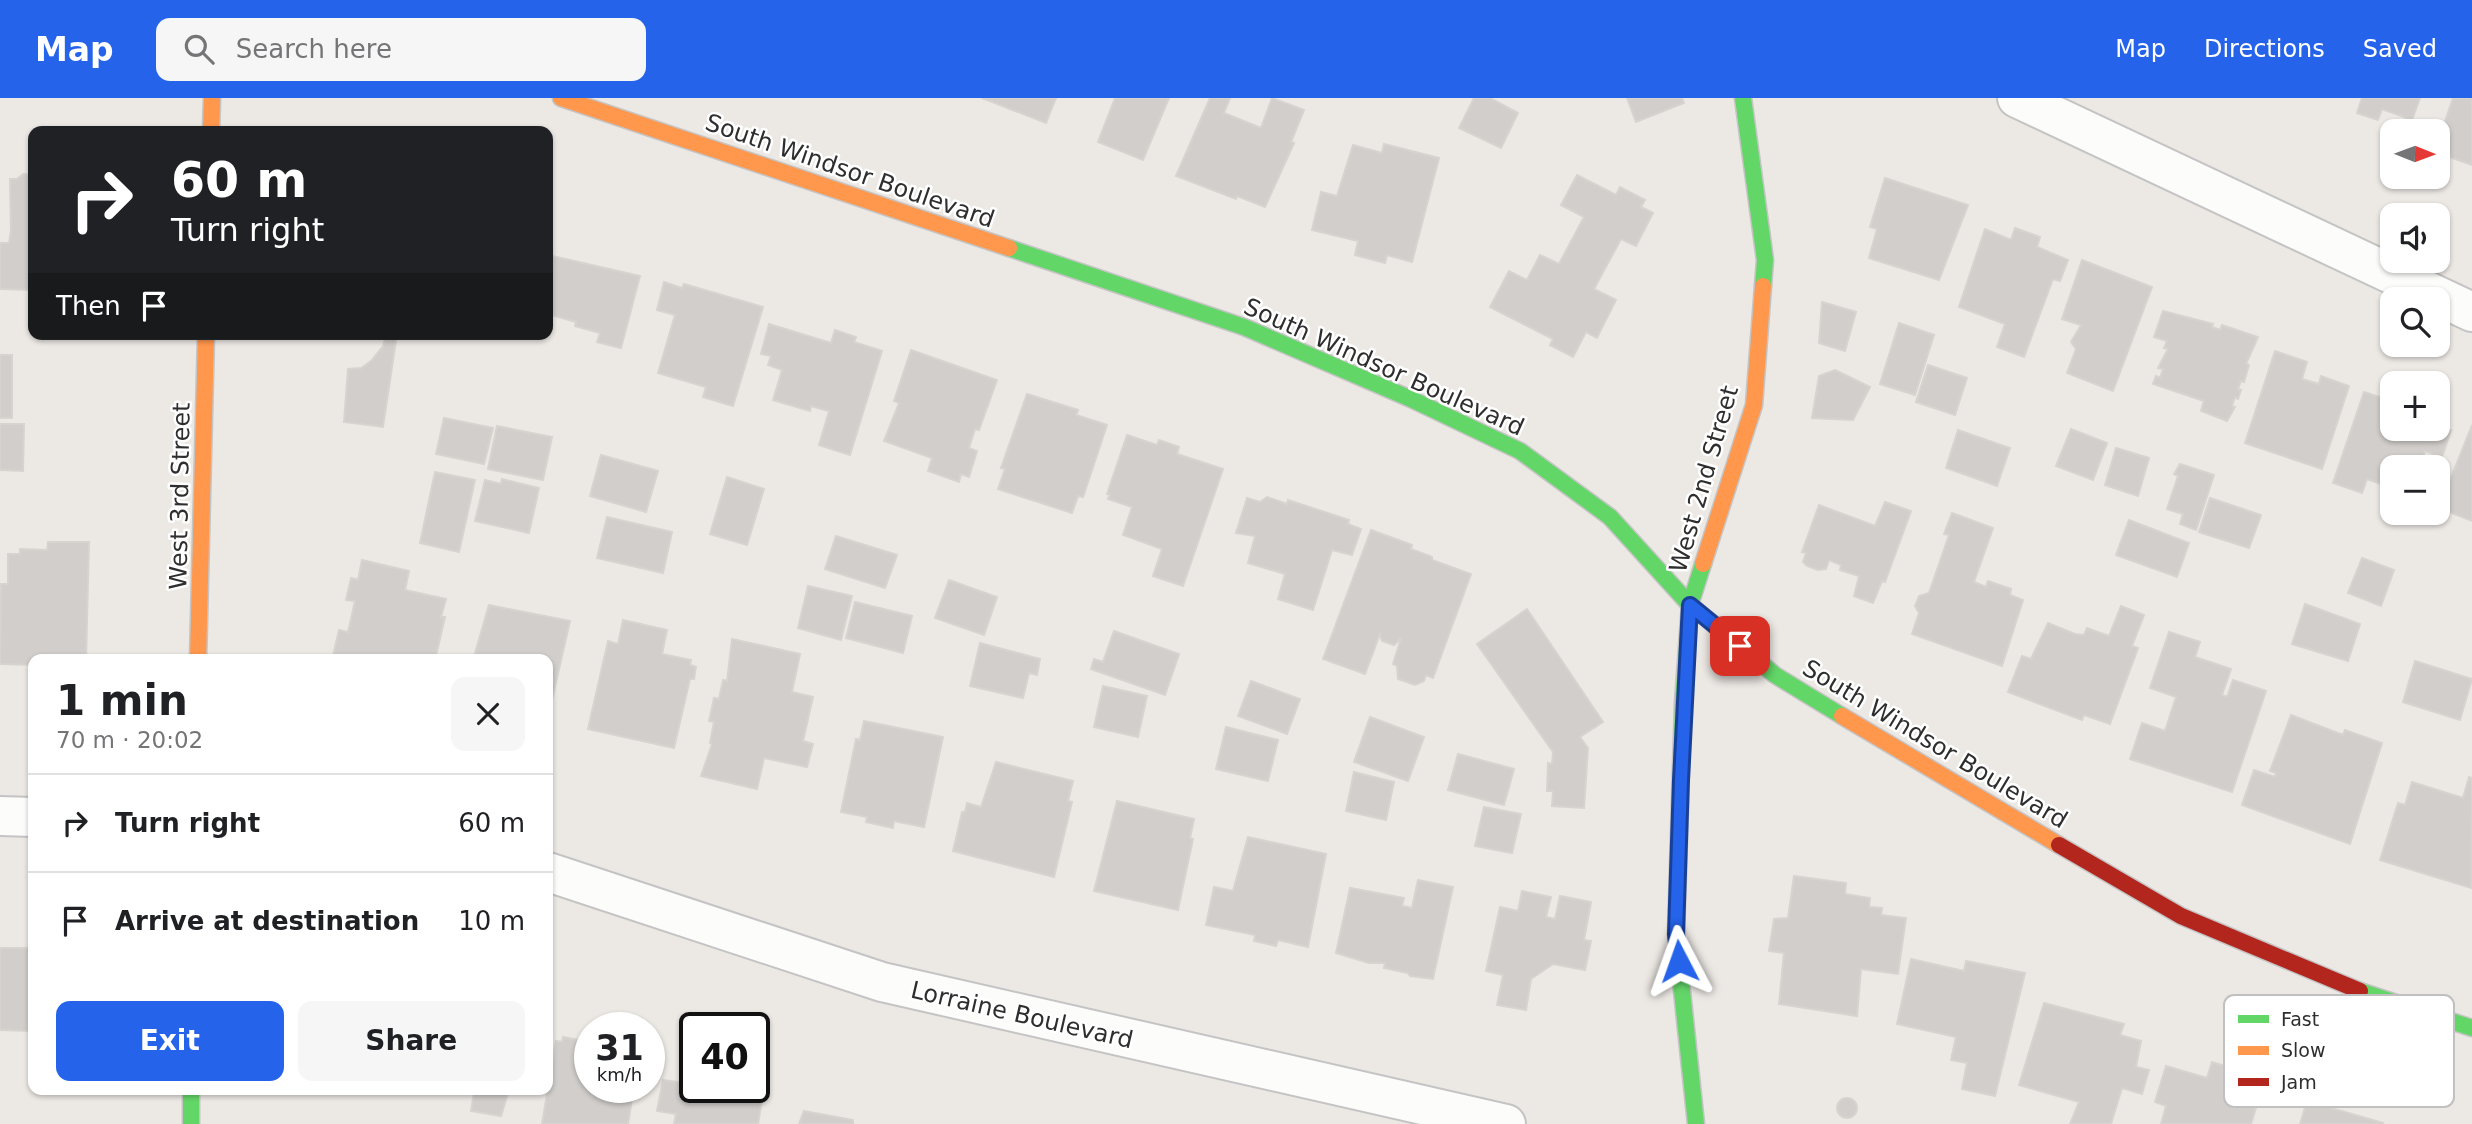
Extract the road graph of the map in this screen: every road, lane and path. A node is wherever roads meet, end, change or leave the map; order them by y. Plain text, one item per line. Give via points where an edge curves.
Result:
1 (212, 98) edge
2 (561, 98) edge
3 (1743, 98) edge
4 (2017, 98) edge
5 (211, 126) edge
6 (2472, 312) edge
7 (206, 340) edge
8 (1690, 605) junction
9 (198, 654) edge
10 (0, 816) edge
11 (28, 817) edge
12 (553, 874) edge
13 (2370, 995) edge
14 (2454, 1022) edge
15 (2472, 1028) edge
16 (191, 1095) edge
17 (191, 1124) edge
18 (1506, 1124) edge
19 (1696, 1124) edge

1 - 5 street
2 - 8 street, South Windsor Boulevard via 1244,327 1411,399 1520,451 1610,517
3 - 8 street, West 2nd Street via 1765,260 1754,405
4 - 6 street
7 - 9 street, West 3rd Street
8 - 13 street, South Windsor Boulevard via 1775,675 2181,916
8 - 19 street, West 2nd Street via 1676,934
10 - 11 street
12 - 18 street, Lorraine Boulevard via 882,982
14 - 15 street, South Windsor Boulevard
16 - 17 street

